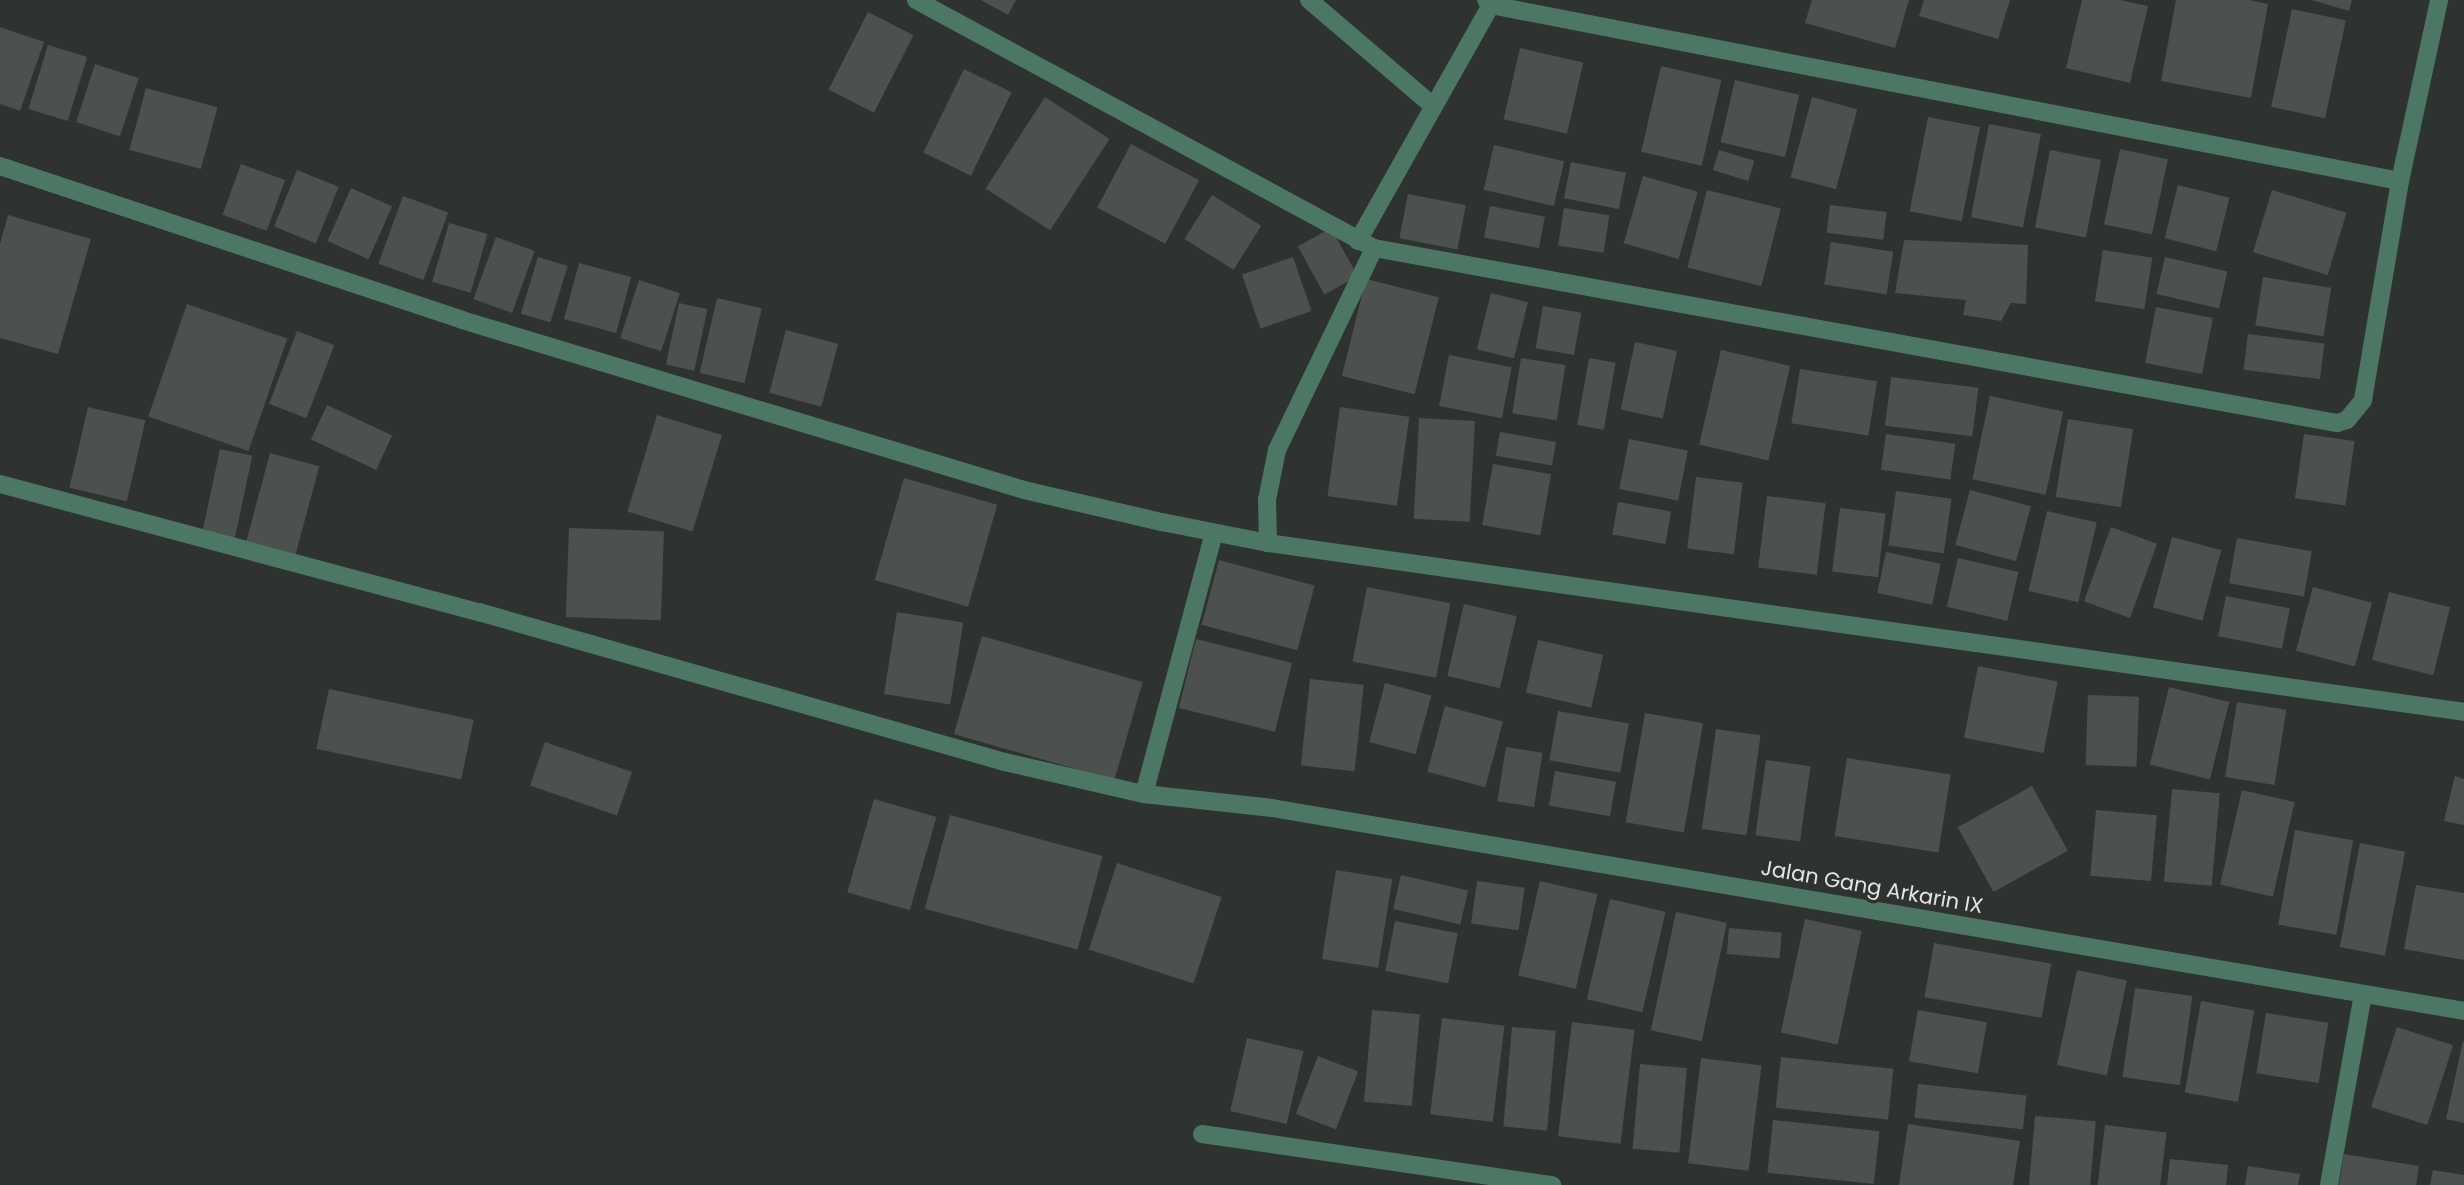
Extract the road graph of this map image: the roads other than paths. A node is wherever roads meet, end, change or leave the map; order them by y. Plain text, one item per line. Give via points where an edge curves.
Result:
1 (916, 0) edge
2 (1309, 0) edge
3 (2439, 0) edge
4 (1490, 2) edge
5 (1433, 106) junction
6 (0, 166) edge
7 (2400, 181) junction
8 (1366, 245) junction
9 (0, 484) edge
10 (1214, 533) junction
11 (1268, 543) junction
12 (2464, 712) edge
13 (1144, 794) junction
14 (2363, 994) junction
15 (2464, 1011) edge
16 (1202, 1134) dead end
17 (1552, 1185) edge
18 (2329, 1185) edge

1 - 8 street
2 - 5 street
3 - 7 street
4 - 5 street
4 - 7 street
5 - 8 street
6 - 10 street via 488,328 1024,490
7 - 8 street via 2363,400 2347,420 2337,423
8 - 11 street via 1277,450 1267,500
9 - 13 street, Jalan Gang Arkarin IX via 479,611 1005,762
10 - 11 street
10 - 13 street
11 - 12 street
13 - 14 street, Jalan Gang Arkarin IX via 1272,808
14 - 15 street, Jalan Gang Arkarin IX
14 - 18 street
16 - 17 street

